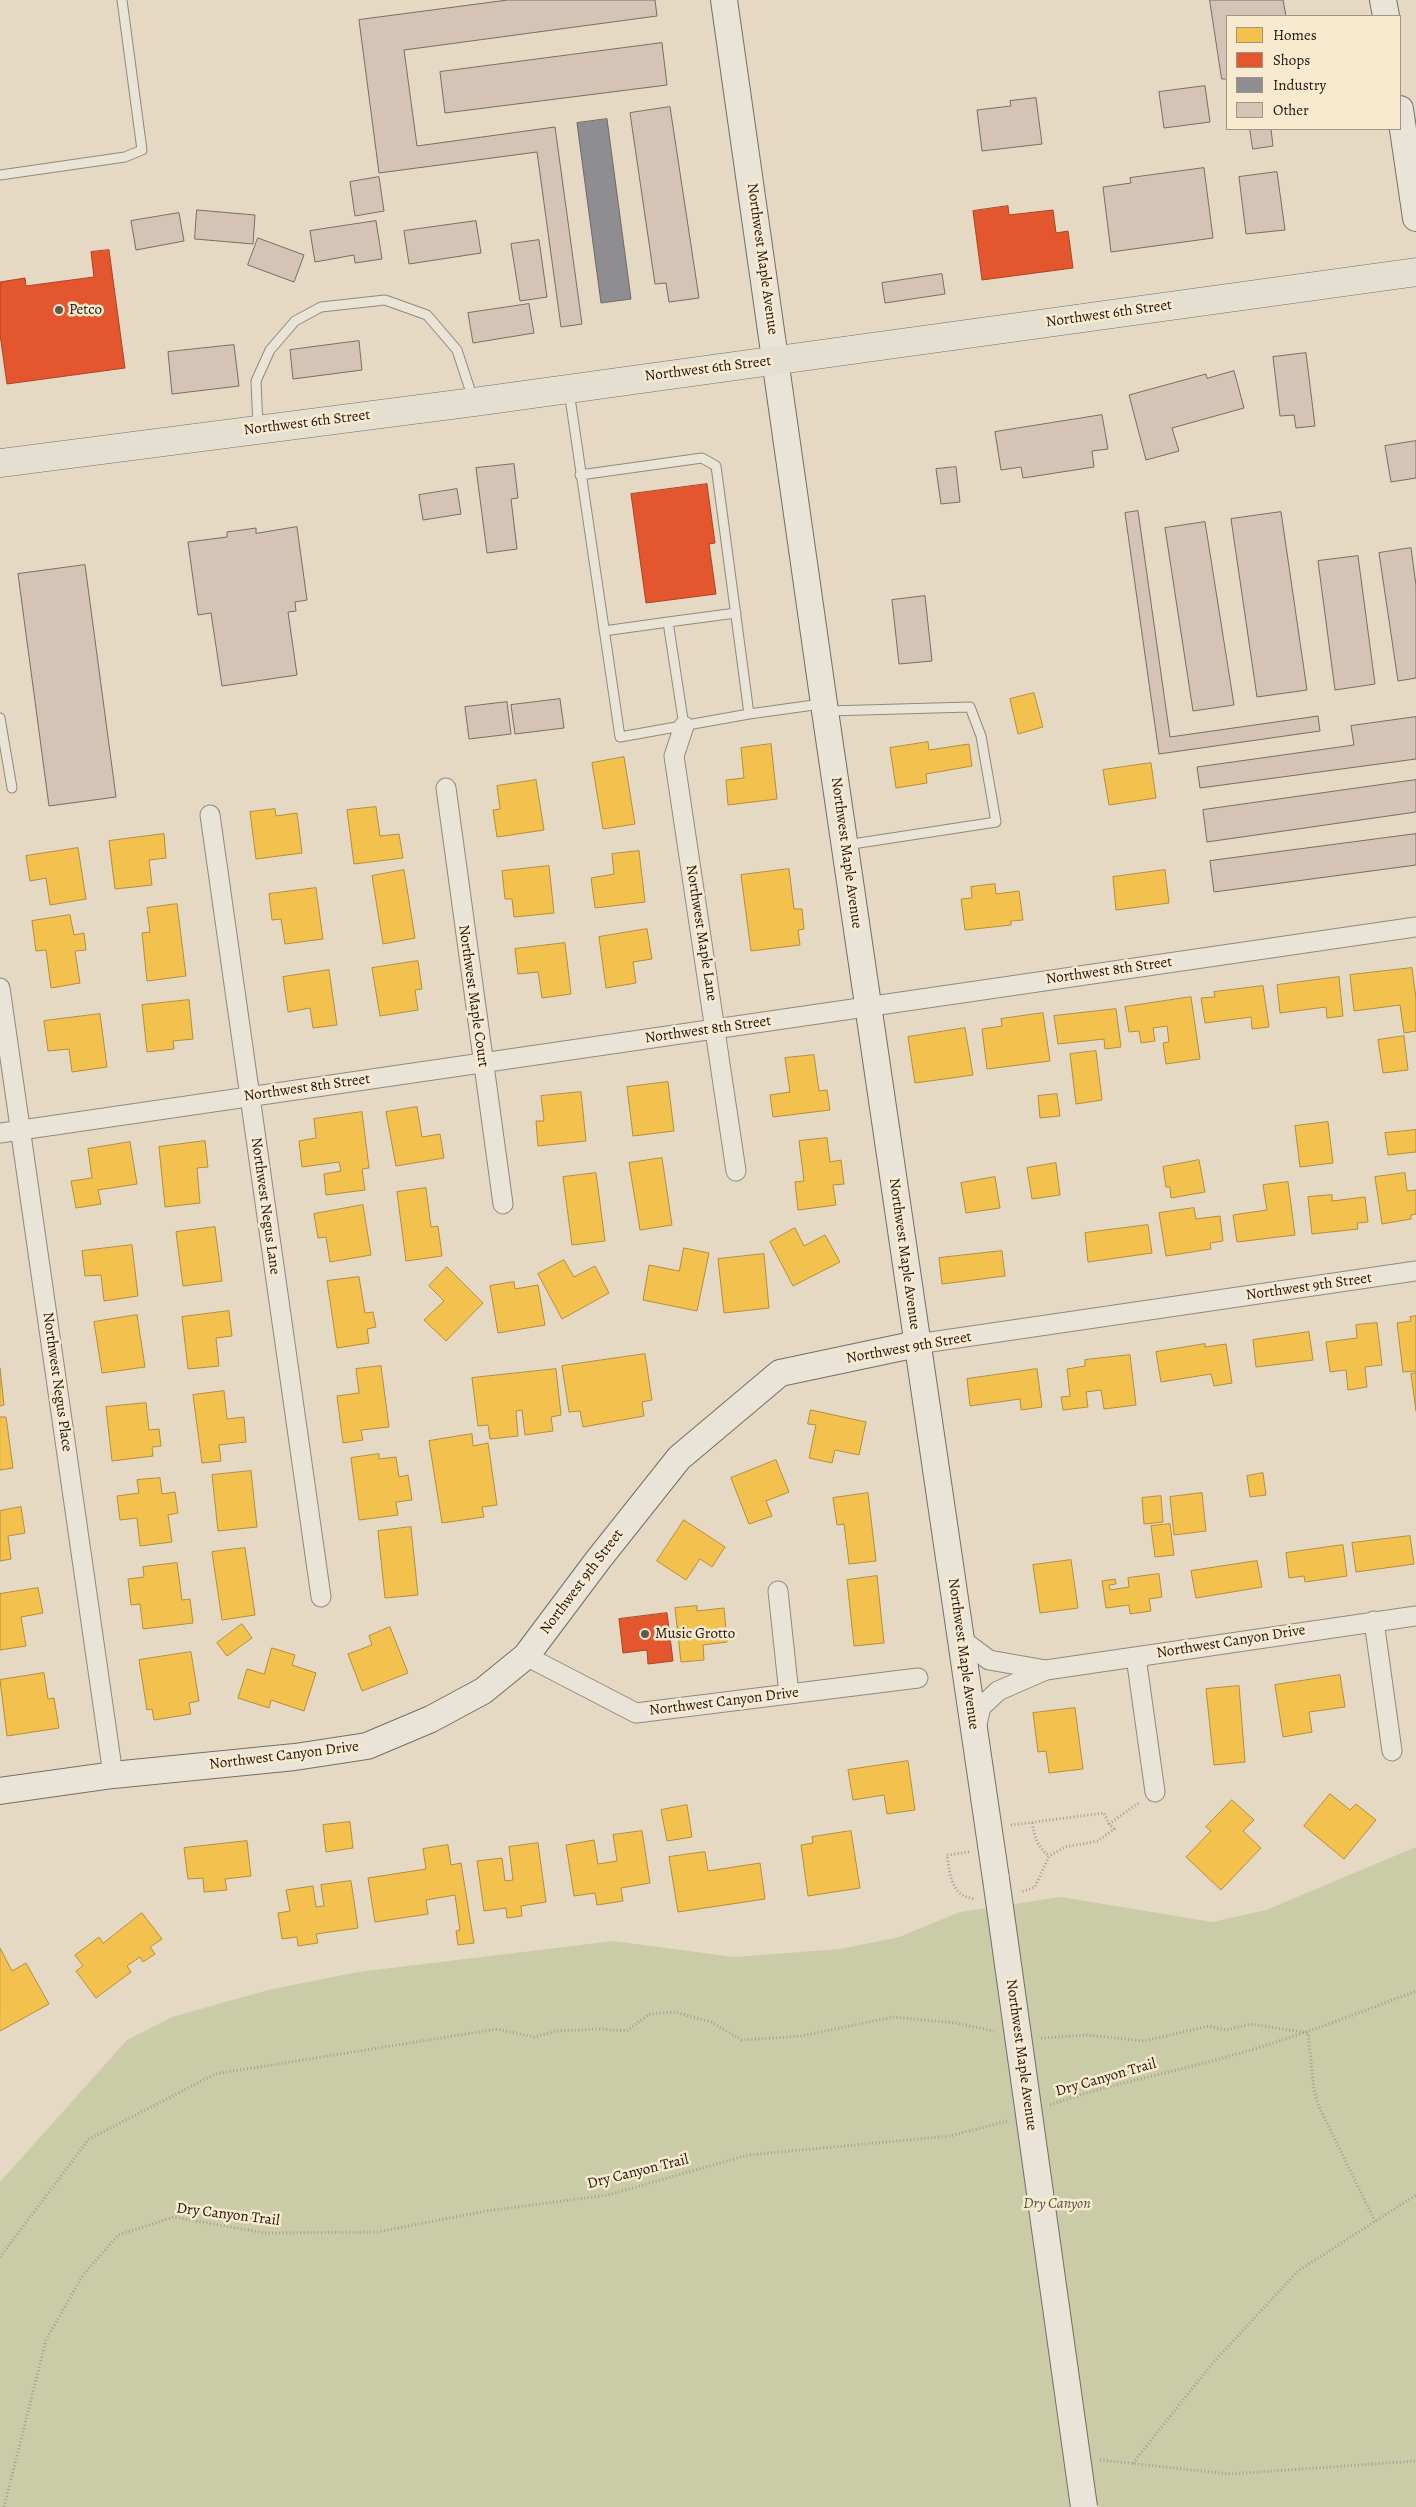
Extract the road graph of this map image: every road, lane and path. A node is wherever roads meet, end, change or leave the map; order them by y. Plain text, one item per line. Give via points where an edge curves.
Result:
1 (122, 0) edge
2 (724, 0) edge
3 (1384, 0) edge
4 (1386, 15) edge
5 (1401, 116) edge
6 (0, 175) edge
7 (1416, 218) edge
8 (1416, 272) edge
9 (776, 360) junction
10 (568, 387) junction
11 (474, 402) junction
12 (258, 429) junction
13 (0, 463) edge
14 (580, 475) junction
15 (736, 613) junction
16 (668, 622) junction
17 (604, 631) junction
18 (825, 707) junction
19 (749, 714) junction
20 (0, 718) edge
21 (684, 726) junction
22 (12, 788) dead end
23 (446, 788) dead end
24 (210, 815) dead end
25 (845, 845) junction
26 (1416, 927) edge
27 (0, 988) edge
28 (868, 1006) junction
29 (716, 1029) junction
30 (482, 1063) junction
31 (250, 1097) junction
32 (22, 1130) junction
33 (0, 1133) edge
34 (736, 1171) dead end
35 (503, 1204) dead end
36 (1416, 1271) edge
37 (917, 1344) junction
38 (778, 1591) dead end
39 (321, 1598) dead end
40 (1416, 1616) edge
41 (1374, 1621) junction
42 (961, 1639) junction
43 (526, 1656) junction
44 (1136, 1657) junction
45 (1046, 1670) junction
46 (918, 1678) dead end
47 (789, 1694) junction
48 (975, 1734) junction
49 (1392, 1751) dead end
50 (113, 1775) junction
51 (0, 1791) edge
52 (1155, 1792) joint
53 (1032, 1822) junction
54 (1109, 1824) junction
55 (988, 1829) junction
56 (967, 1852) dead end
57 (947, 1855) dead end
58 (1049, 1856) junction
59 (1038, 1881) dead end
60 (1416, 1991) edge
61 (1000, 2032) dead end
62 (1308, 2033) junction
63 (1034, 2038) dead end
64 (1045, 2108) dead end
65 (1010, 2120) dead end
66 (1416, 2195) edge
67 (1375, 2221) junction
68 (0, 2257) edge
69 (1095, 2461) dead end
70 (1416, 2461) edge
71 (1133, 2463) junction
72 (4, 2507) edge
73 (1084, 2507) edge

1 - 6 lane via 142,150 126,156
2 - 9 main road, Northwest Maple Avenue
3 - 4 main road
5 - 7 main road
8 - 9 main road, Northwest 6th Street
9 - 10 main road, Northwest 6th Street
9 - 18 main road, Northwest Maple Avenue
10 - 11 main road, Northwest 6th Street
10 - 14 lane
11 - 12 main road, Northwest 6th Street
11 - 12 lane via 457,350 428,315 385,300 321,307 295,321 270,350 256,381
12 - 13 main road, Northwest 6th Street
14 - 15 lane via 702,458 716,466
14 - 17 lane
15 - 16 lane
15 - 19 lane
16 - 17 lane
16 - 21 lane
17 - 21 lane via 620,737
18 - 19 lane
18 - 25 main road, Northwest Maple Avenue
18 - 25 lane via 970,707 981,736 996,822
19 - 21 lane
20 - 22 lane
21 - 29 street, Northwest Maple Lane via 674,756
23 - 30 street, Northwest Maple Court
24 - 31 street, Northwest Negus Lane
25 - 28 main road, Northwest Maple Avenue
26 - 28 street, Northwest 8th Street
27 - 32 street, Northwest Negus Place
28 - 29 street, Northwest 8th Street
28 - 37 main road, Northwest Maple Avenue
29 - 30 street, Northwest 8th Street
29 - 34 street, Northwest Maple Lane
30 - 31 street, Northwest 8th Street
30 - 35 street, Northwest Maple Court
31 - 32 street, Northwest 8th Street
31 - 39 street, Northwest Negus Lane
32 - 33 street, Northwest 8th Street
32 - 50 street, Northwest Negus Place
36 - 37 street, Northwest 9th Street
37 - 42 main road, Northwest Maple Avenue
37 - 43 main road, Northwest 9th Street via 780,1373 679,1458
38 - 47 street
40 - 41 street, Northwest Canyon Drive
41 - 44 street, Northwest Canyon Drive
41 - 49 street
42 - 45 street, Northwest Canyon Drive via 989,1660
42 - 48 main road, Northwest Maple Avenue
43 - 47 street, Northwest Canyon Drive via 636,1712
43 - 50 main road, Northwest Canyon Drive via 483,1691 431,1719 367,1746 295,1757
44 - 45 street, Northwest Canyon Drive
44 - 52 street
45 - 48 street, Northwest Canyon Drive via 998,1692 981,1707
46 - 47 street, Northwest Canyon Drive
48 - 55 main road, Northwest Maple Avenue
50 - 51 main road, Northwest Canyon Drive
52 - 54 path
53 - 54 path via 1104,1813
53 - 55 path
53 - 58 path via 1040,1849
54 - 58 path via 1114,1829 1098,1841 1065,1847
55 - 73 main road, Northwest Maple Avenue, bridge
56 - 57 path
58 - 59 path
60 - 62 path, Dry Canyon Trail
61 - 68 path via 956,2022 893,2017 801,2036 742,2040 711,2022 675,2012 649,2014 627,2031 557,2030 534,2037 498,2029 215,2074 89,2139
62 - 63 path via 1251,2024 1226,2030 1209,2026 1144,2041 1087,2035
62 - 64 path, Dry Canyon Trail via 1219,2060 1088,2092
62 - 67 path via 1314,2090 1319,2106
65 - 72 path, Dry Canyon Trail via 950,2136 748,2155 608,2195 486,2211 377,2232 265,2233 174,2217 118,2235 83,2275 46,2340
66 - 67 path
67 - 71 path via 1298,2271 1210,2365
69 - 71 path
70 - 71 path via 1230,2474

